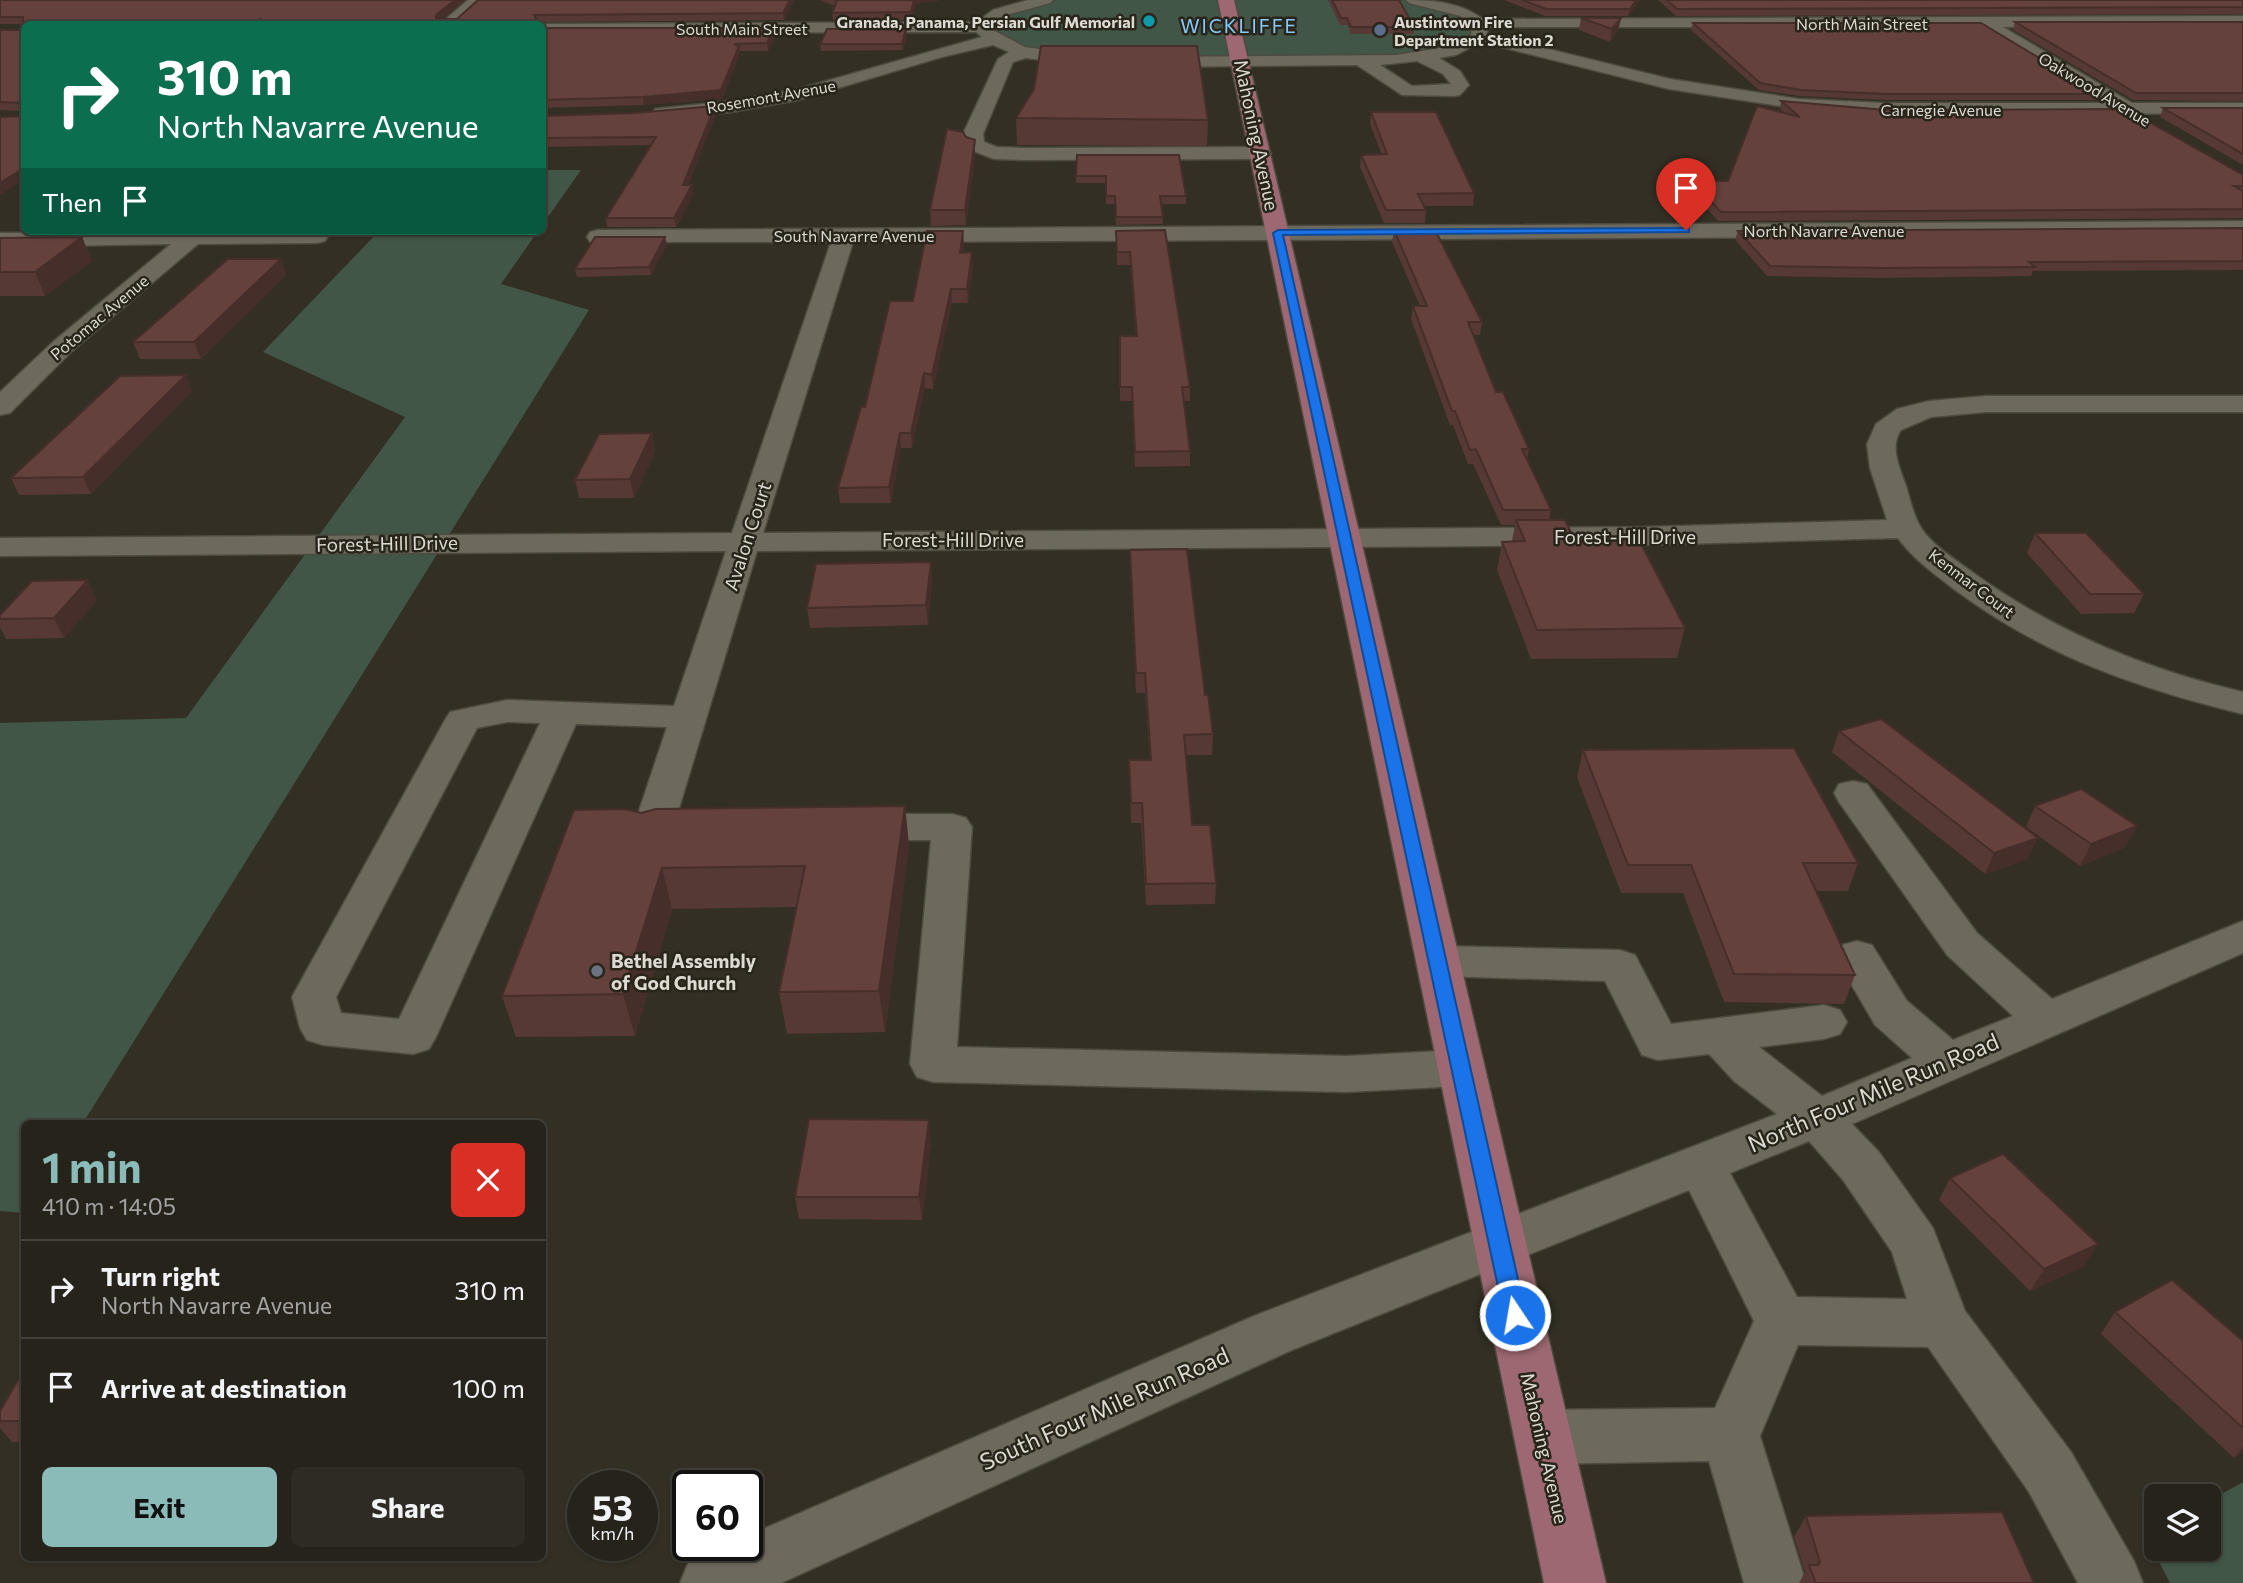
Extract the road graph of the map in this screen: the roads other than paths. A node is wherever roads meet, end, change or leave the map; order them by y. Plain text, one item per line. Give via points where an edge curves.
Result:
1 (477, 0) edge
2 (1045, 0) edge
3 (1226, 0) edge
4 (1414, 0) edge
5 (1436, 2) edge
6 (1489, 5) dead end
7 (1620, 5) edge
8 (1957, 6) edge
9 (972, 9) dead end
10 (1721, 9) edge
11 (998, 13) junction
12 (1465, 13) junction
13 (452, 21) edge
14 (2243, 21) edge
15 (1984, 22) junction
16 (1737, 23) junction
17 (1527, 24) junction
18 (546, 28) edge
19 (1480, 31) junction
20 (988, 34) junction
21 (1636, 39) junction
22 (1506, 42) junction
23 (1026, 52) junction
24 (1421, 57) junction
25 (1362, 61) junction
26 (1241, 62) junction
27 (1593, 65) junction
28 (1655, 81) junction
29 (2128, 108) junction
30 (2243, 108) edge
31 (643, 114) edge
32 (2161, 128) edge
33 (1261, 153) junction
34 (2243, 228) edge
35 (1278, 233) junction
36 (164, 235) edge
37 (196, 235) edge
38 (257, 235) edge
39 (845, 235) junction
40 (317, 236) dead end
41 (598, 237) edge
42 (0, 240) edge
43 (2243, 404) edge
44 (0, 407) edge
45 (1907, 529) junction
46 (1346, 537) junction
47 (746, 540) junction
48 (0, 547) edge
49 (2243, 703) edge
50 (563, 713) junction
51 (689, 717) junction
52 (1853, 793) dead end
53 (816, 828) edge
54 (666, 832) edge
55 (2243, 936) edge
56 (1857, 956) dead end
57 (1438, 961) junction
58 (2046, 1020) junction
59 (1824, 1022) dead end
60 (1721, 1037) junction
61 (1948, 1062) junction
62 (1461, 1068) junction
63 (1817, 1118) junction
64 (1700, 1163) junction
65 (1499, 1241) junction
66 (1780, 1321) junction
67 (1942, 1323) junction
68 (1731, 1436) junction
69 (1543, 1437) junction
70 (711, 1583) edge
71 (1575, 1583) edge
72 (1775, 1583) edge
73 (2112, 1583) edge

1 - 13 street
2 - 11 street
3 - 26 main road, Mahoning Avenue
4 - 5 street
5 - 12 street
6 - 12 street
7 - 21 street via 1632,11
8 - 15 street, Oakwood Avenue
9 - 11 street
10 - 16 street
11 - 20 street via 989,18
12 - 19 street
14 - 15 street, North Main Street
15 - 16 street, North Main Street
15 - 29 street, Oakwood Avenue
16 - 21 street, North Main Street via 1672,24 1680,31
17 - 19 street
17 - 21 street
17 - 22 street via 1535,29 1533,38
18 - 20 street, South Main Street
19 - 22 street, Carnegie Avenue
19 - 24 street via 1450,51
20 - 23 street
20 - 31 street, Rosemont Avenue via 793,96
21 - 27 street
21 - 28 street via 1674,72
22 - 27 street, Carnegie Avenue
23 - 26 street via 1076,61
23 - 33 street via 1006,60 973,134 975,145 994,153 1024,154
24 - 25 street
24 - 25 street via 1444,66 1460,85 1454,91 1408,91
25 - 26 street
26 - 33 main road, Mahoning Avenue
27 - 28 street, Carnegie Avenue
28 - 29 street, Carnegie Avenue via 1748,98 1845,108
29 - 30 street, Carnegie Avenue
29 - 32 street, Oakwood Avenue
33 - 35 main road, Mahoning Avenue
34 - 35 street, North Navarre Avenue
35 - 39 street, South Navarre Avenue
35 - 46 main road, Mahoning Avenue
36 - 42 street
37 - 44 street, Potomac Avenue via 63,346
38 - 40 street
39 - 41 street, South Navarre Avenue
39 - 47 street, Avalon Court
43 - 45 street, Kenmar Court via 1960,406 1904,416 1884,433 1881,452
45 - 46 street, Forest-Hill Drive
45 - 49 street, Kenmar Court via 1940,563 2035,630 2122,670
46 - 47 street, Forest-Hill Drive
46 - 57 main road, Mahoning Avenue
47 - 48 street, Forest-Hill Drive
47 - 51 street, Avalon Court
50 - 50 street via 507,711 463,720 314,997 323,1028 413,1037
50 - 51 street
51 - 54 street, Avalon Court
52 - 58 street via 1962,944
53 - 62 street via 952,827 933,1064 1347,1074
55 - 58 street, North Four Mile Run Road
56 - 61 street via 1891,1013
57 - 60 street via 1620,966 1658,1044
57 - 62 main road, Mahoning Avenue
58 - 61 street, North Four Mile Run Road
59 - 60 street
60 - 63 street via 1750,1068
61 - 63 street, North Four Mile Run Road
62 - 65 main road, Mahoning Avenue
63 - 64 street, North Four Mile Run Road
63 - 67 street via 1861,1167 1915,1244
64 - 65 street, North Four Mile Run Road
64 - 66 street
65 - 69 main road, Mahoning Avenue
65 - 70 street, South Four Mile Run Road via 1273,1333
66 - 67 street
66 - 68 street
67 - 73 street via 2050,1472
68 - 69 street
68 - 72 street
69 - 71 main road, Mahoning Avenue

